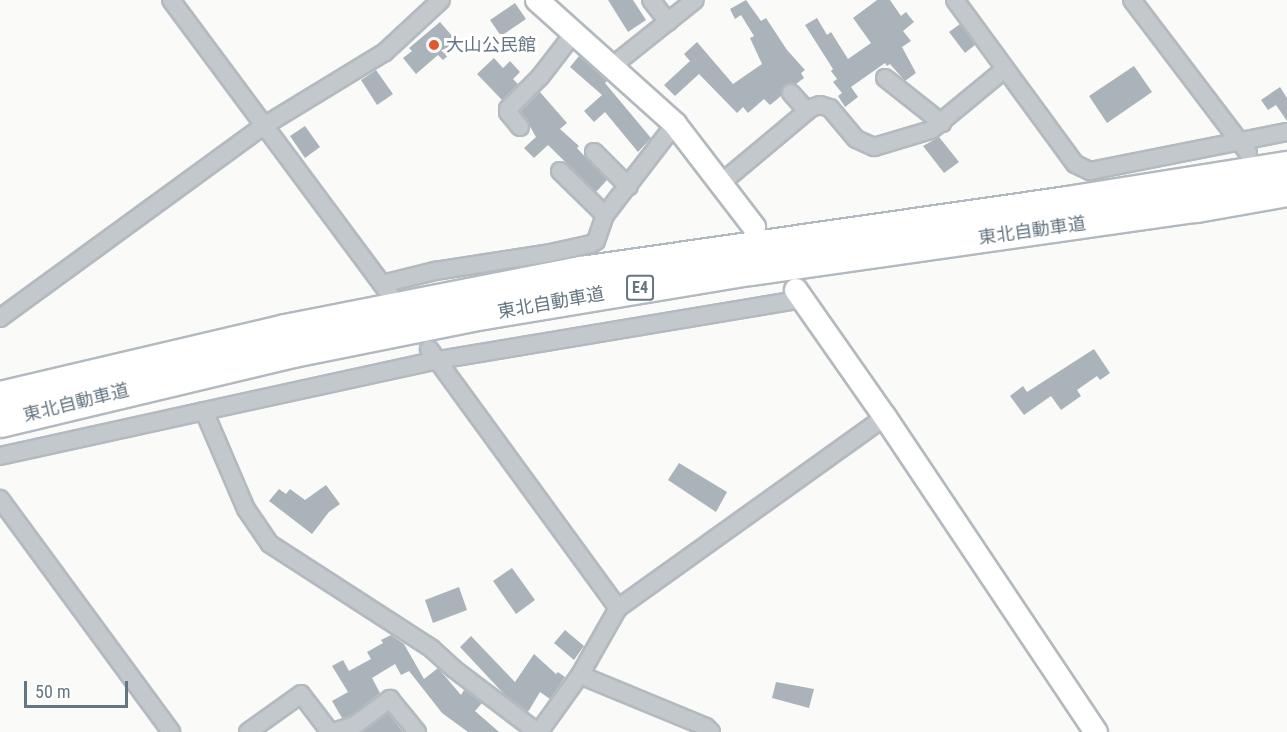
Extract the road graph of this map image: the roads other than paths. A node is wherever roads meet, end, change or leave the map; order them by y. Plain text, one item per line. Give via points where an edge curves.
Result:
1 (171, 0) edge
2 (441, 0) edge
3 (537, 0) edge
4 (651, 0) edge
5 (695, 0) edge
6 (955, 0) edge
7 (1132, 0) edge
8 (668, 22) junction
9 (574, 33) junction
10 (611, 67) junction
11 (1005, 69) junction
12 (885, 78) dead end
13 (791, 93) dead end
14 (807, 111) junction
15 (942, 123) junction
16 (675, 124) junction
17 (262, 127) junction
18 (520, 127) dead end
19 (1287, 132) edge
20 (1243, 147) junction
21 (594, 152) dead end
22 (1287, 167) edge
23 (560, 171) dead end
24 (720, 184) junction
25 (629, 187) junction
26 (1287, 191) edge
27 (605, 215) junction
28 (754, 226) dead end
29 (799, 295) joint
30 (0, 318) edge
31 (434, 355) junction
32 (0, 397) edge
33 (204, 411) junction
34 (885, 417) junction
35 (0, 422) edge
36 (0, 456) edge
37 (0, 499) edge
38 (618, 608) junction
39 (580, 675) junction
40 (171, 732) edge
41 (248, 732) edge
42 (332, 732) edge
43 (417, 732) edge
44 (538, 732) edge
45 (711, 732) edge
46 (1096, 732) edge

1 - 17 street
2 - 17 street via 385,52
3 - 9 street
4 - 8 street
5 - 8 street
6 - 11 street
7 - 20 street
8 - 10 street
9 - 10 street
9 - 18 street via 540,77 508,109
10 - 16 street
11 - 15 street
11 - 20 street via 1075,164 1090,171
12 - 15 street
13 - 14 street
14 - 15 street via 825,105 856,139 874,147
14 - 24 street
16 - 24 street
16 - 25 street
17 - 27 street via 386,290 435,271 591,244 596,241
17 - 30 street
19 - 20 street
21 - 25 street
22 - 32 highway, 東北自動車道 / E4 via 582,273 297,327
23 - 27 street
24 - 28 street
25 - 27 street
26 - 35 highway, 東北自動車道 / E4 via 751,270 484,314 293,352
29 - 31 street
29 - 34 street
31 - 33 street
31 - 38 street
33 - 36 street
33 - 44 street via 246,509 270,544 432,649
34 - 38 street
34 - 46 street
37 - 40 street
38 - 39 street
39 - 44 street
39 - 45 street
41 - 42 street via 301,694
42 - 43 street via 355,725 390,699

